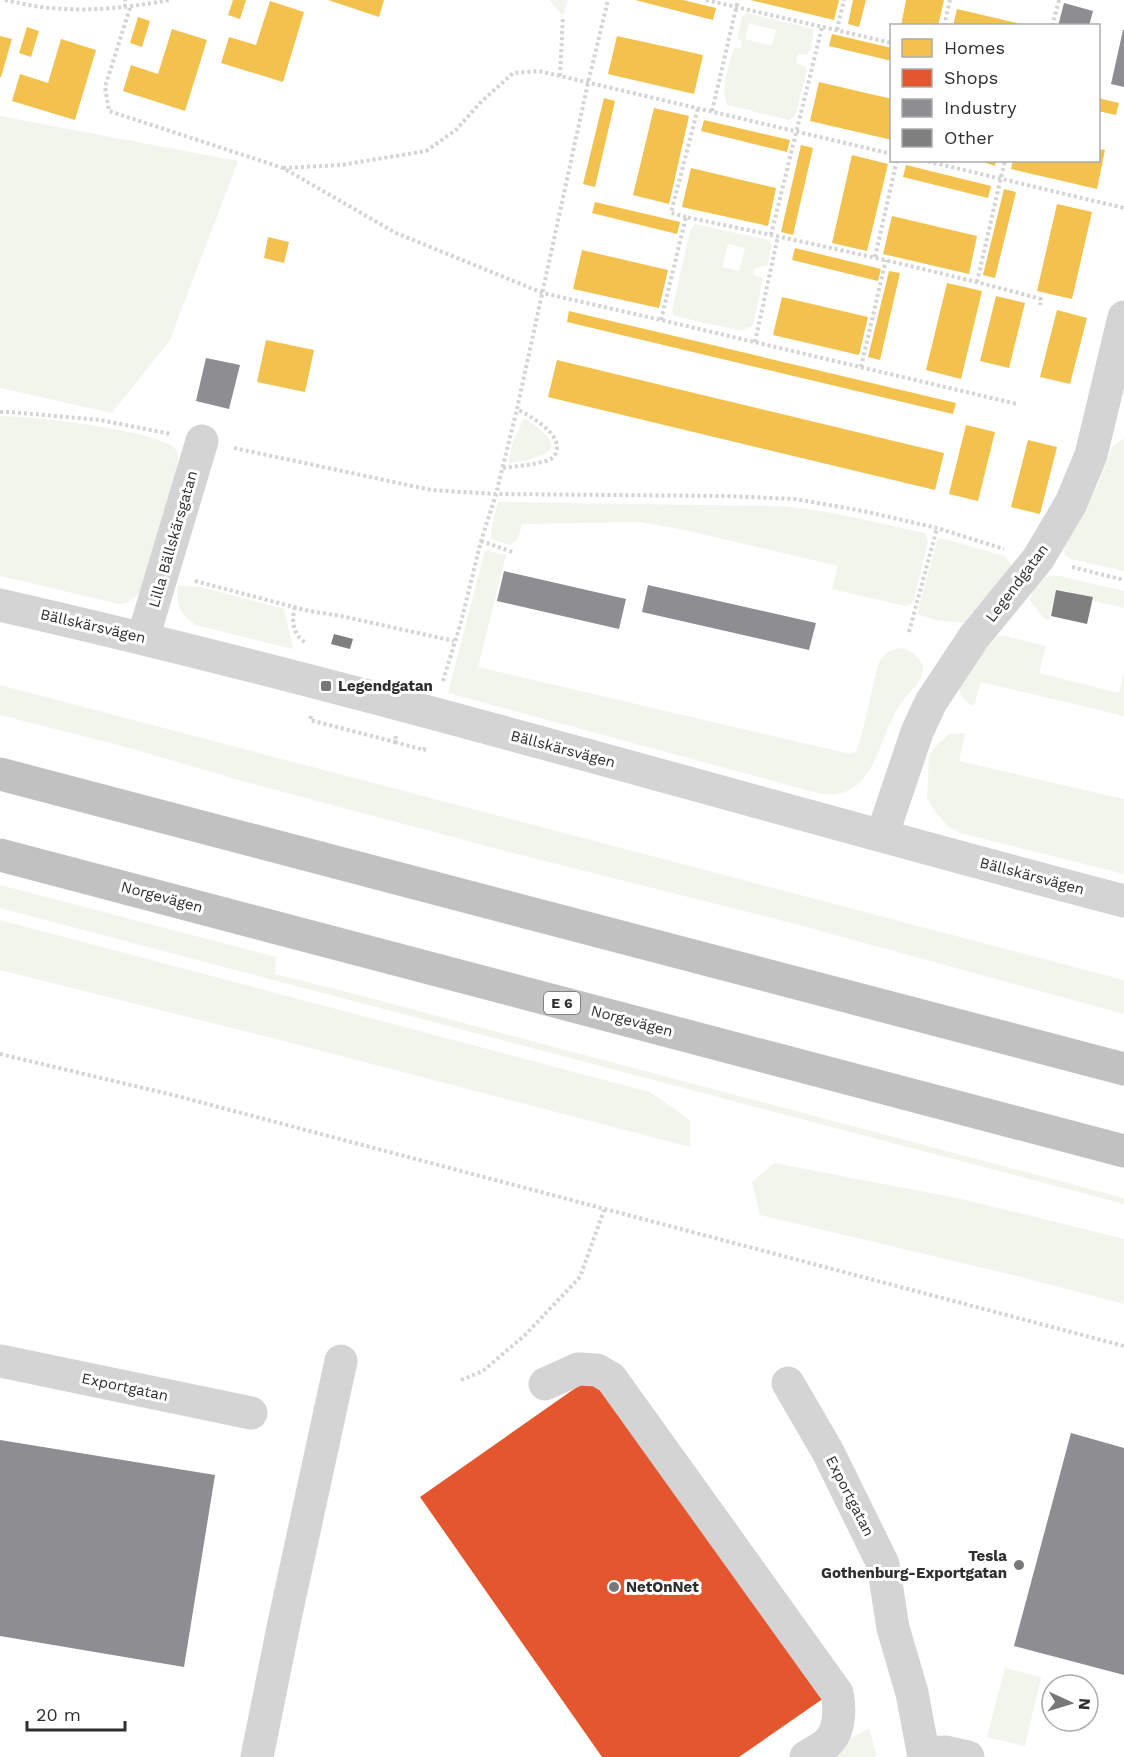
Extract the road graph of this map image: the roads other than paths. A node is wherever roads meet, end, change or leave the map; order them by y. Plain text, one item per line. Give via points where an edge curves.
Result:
1 (1124, 317) edge
2 (202, 441) road end
3 (0, 605) edge
4 (143, 638) junction
5 (0, 774) edge
6 (882, 836) junction
7 (0, 855) edge
8 (1124, 901) edge
9 (1124, 1069) edge
10 (1124, 1151) edge
11 (0, 1361) edge
12 (341, 1361) dead end
13 (788, 1383) dead end
14 (545, 1384) dead end
15 (251, 1413) dead end
16 (924, 1755) edge
17 (257, 1757) edge
18 (806, 1757) edge
19 (968, 1757) edge

1 - 6 street, Legendgatan via 1091,455 1071,503 1038,559 975,637 931,702
2 - 4 street, Lilla Bällskärsgatan
3 - 4 street, Bällskärsvägen
4 - 6 street, Bällskärsvägen
5 - 9 highway
6 - 8 street, Bällskärsvägen
7 - 10 highway, Norgevägen / E 6
11 - 15 street, Exportgatan
12 - 17 street
13 - 16 street, Exportgatan via 828,1452 883,1564 893,1628 912,1693
14 - 18 street via 578,1369 597,1370 611,1378 837,1694 840,1705 831,1740
16 - 19 street via 946,1752

